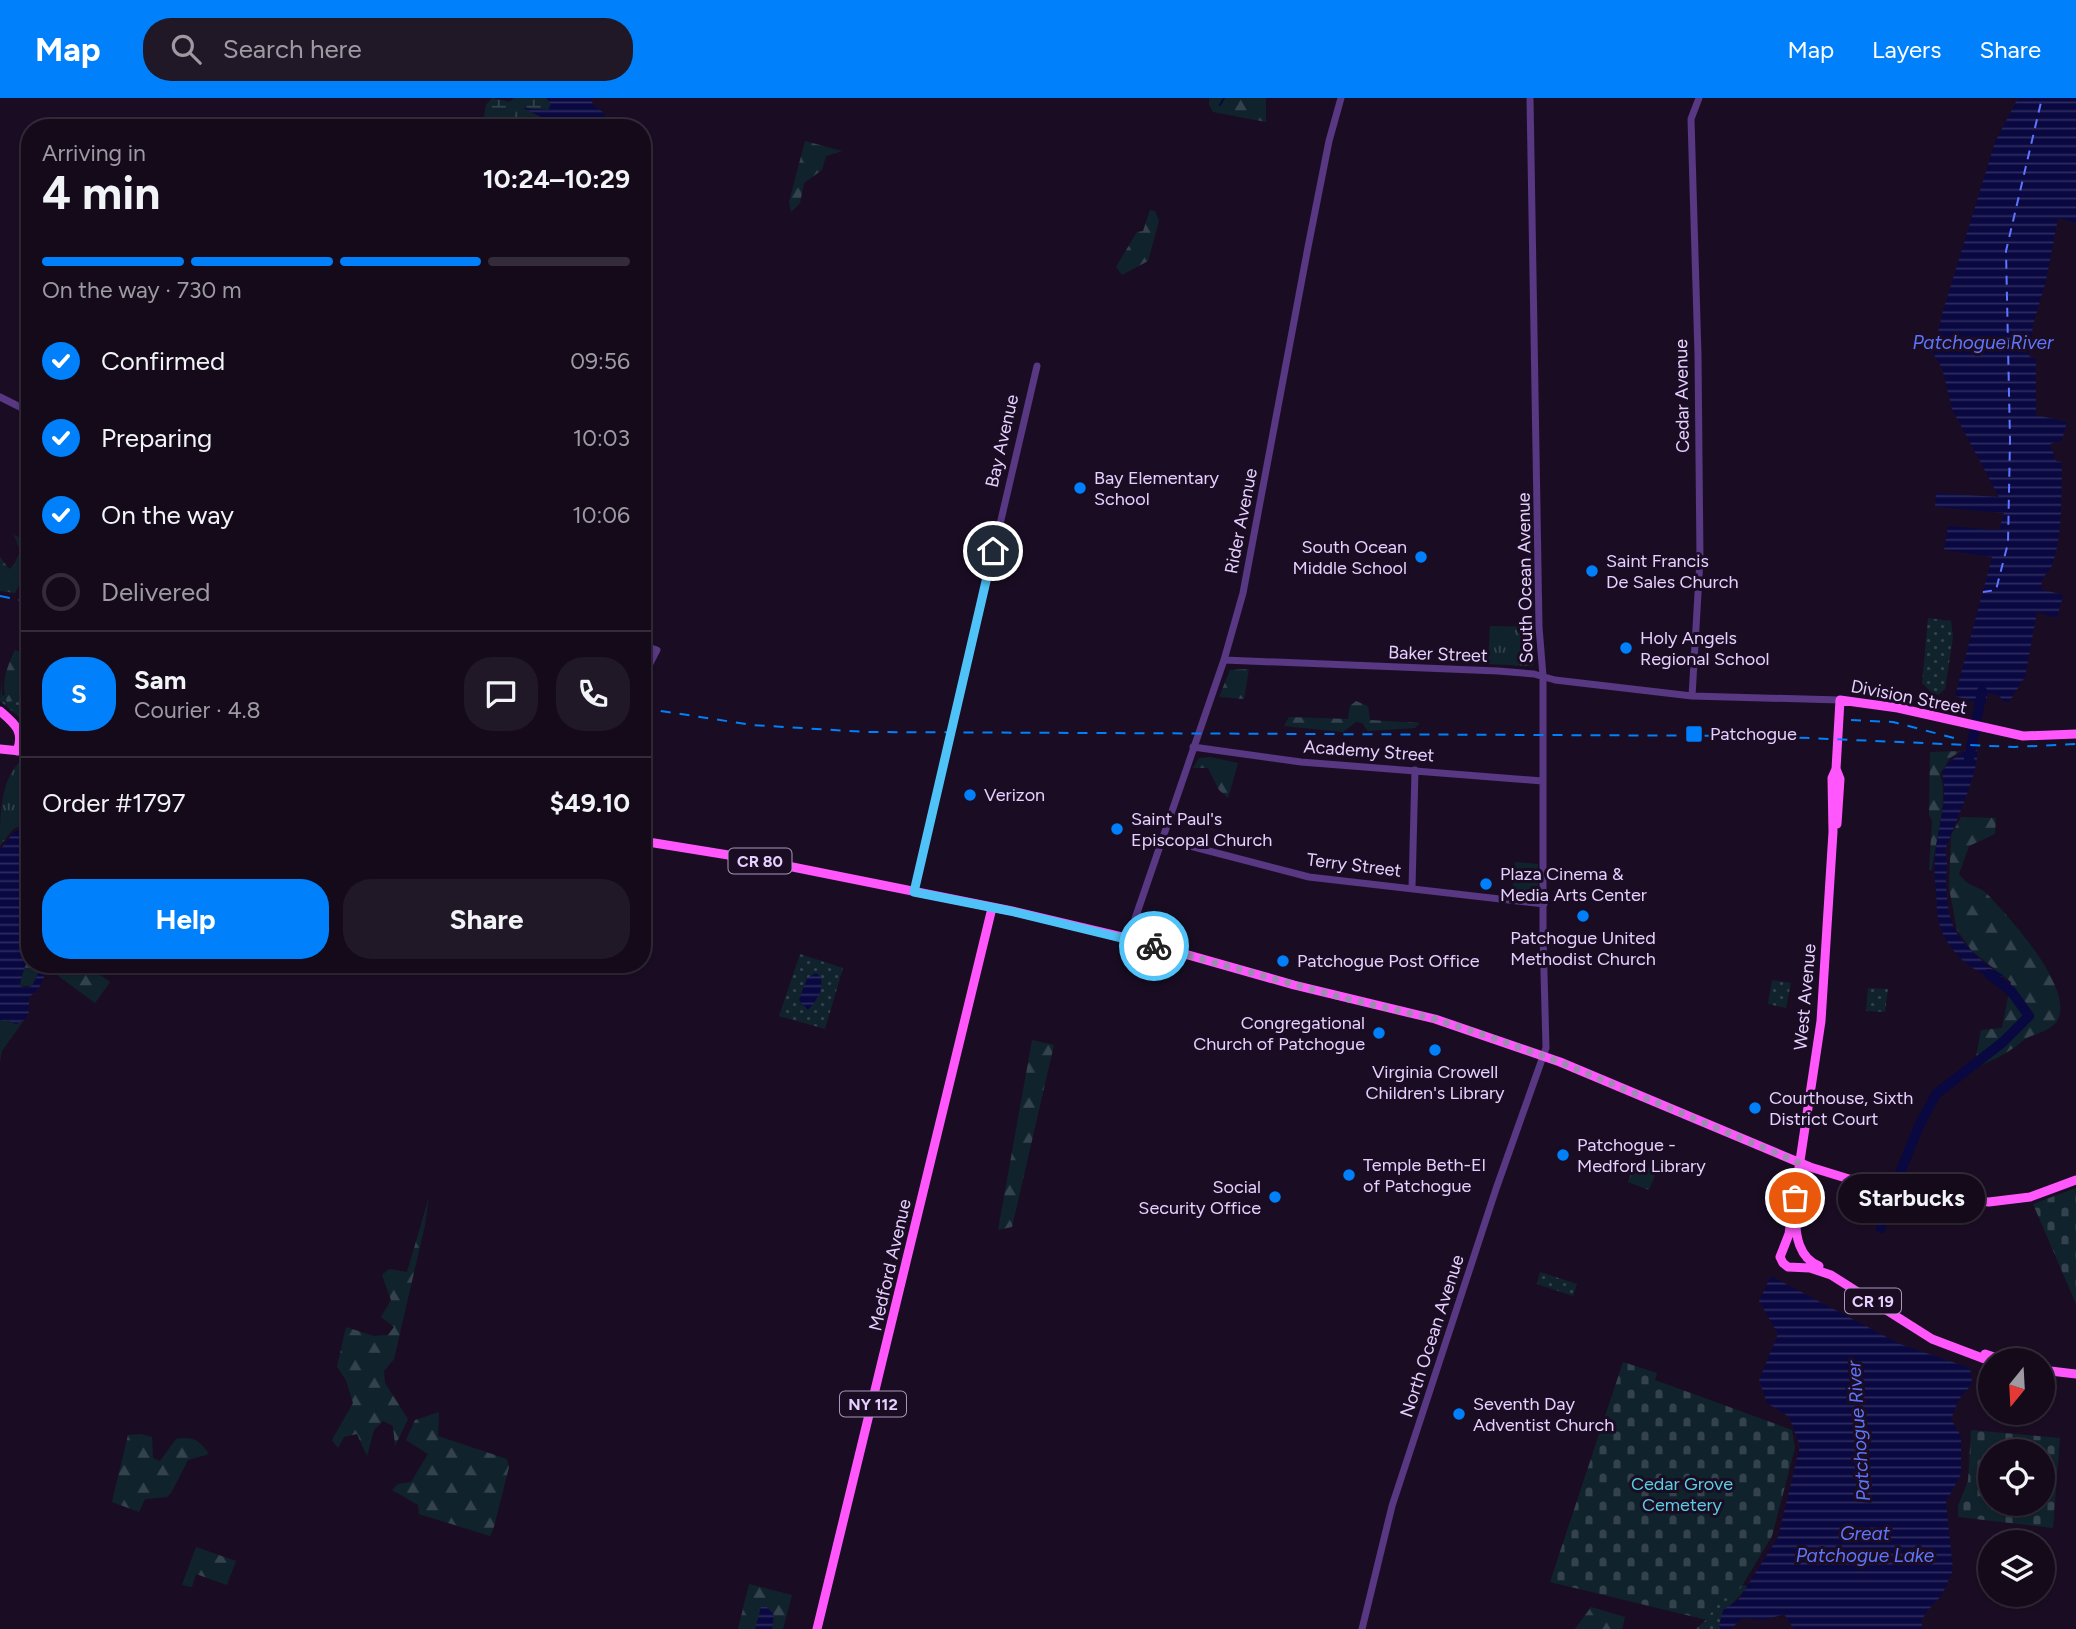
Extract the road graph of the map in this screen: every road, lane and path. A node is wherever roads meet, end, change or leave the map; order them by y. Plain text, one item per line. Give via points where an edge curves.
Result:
1 (1340, 98) edge
2 (1530, 98) edge
3 (1699, 98) edge
4 (1037, 366) dead end
5 (0, 397) edge
6 (21, 408) edge
7 (651, 648) edge
8 (1224, 660) junction
9 (651, 662) edge
10 (1543, 676) junction
11 (1692, 696) junction
12 (1840, 700) junction
13 (0, 711) edge
14 (2076, 734) edge
15 (1194, 747) junction
16 (0, 750) edge
17 (17, 751) junction
18 (21, 751) edge
19 (1415, 770) junction
20 (1542, 781) junction
21 (1163, 839) junction
22 (651, 842) edge
23 (1412, 888) junction
24 (914, 892) junction
25 (1544, 904) junction
26 (992, 908) junction
27 (1128, 939) junction
28 (1544, 1056) junction
29 (1800, 1163) junction
30 (2076, 1180) edge
31 (1795, 1198) junction
32 (1785, 1245) junction
33 (1802, 1251) junction
34 (1797, 1266) junction
35 (1978, 1351) edge
36 (1978, 1357) edge
37 (2055, 1372) edge
38 (2076, 1374) edge
39 (817, 1629) edge
40 (1362, 1629) edge

1 - 8 street, Rider Avenue via 1243,593
2 - 10 street, South Ocean Avenue
3 - 11 street, Cedar Avenue via 1691,119 1700,559
4 - 24 street, Bay Avenue
5 - 6 street
7 - 9 street via 657,650
8 - 10 street, Baker Street
8 - 15 street, Rider Avenue
10 - 11 street, Baker Street
10 - 20 street, South Ocean Avenue
11 - 12 street, Division Street
12 - 14 main road, Division Street via 2023,736
12 - 29 main road, West Avenue via 1821,1021
13 - 17 main road via 20,730
15 - 19 street, Academy Street via 1301,762
15 - 21 street, Rider Avenue
16 - 17 main road
17 - 18 main road
19 - 20 street, Academy Street
19 - 23 street
20 - 25 street, South Ocean Avenue
21 - 23 street, Terry Street via 1309,877
21 - 27 street, Rider Avenue
22 - 24 main road, CR 80
23 - 25 street, Terry Street
24 - 26 main road
25 - 28 street, South Ocean Avenue
26 - 27 main road
26 - 39 main road, Medford Avenue / NY 112
27 - 28 main road via 1435,1019
28 - 29 main road
28 - 40 street, North Ocean Avenue via 1395,1498
29 - 30 main road via 1888,1191 1989,1202 2030,1198
29 - 31 main road, West Avenue
31 - 32 main road
31 - 33 main road
32 - 33 main road, CR 19
32 - 34 main road via 1781,1260 1788,1267
33 - 34 main road via 1803,1260
33 - 35 main road, CR 19 via 1812,1263 1930,1331
34 - 36 main road, CR 19 via 1830,1275 1922,1333
37 - 38 main road

